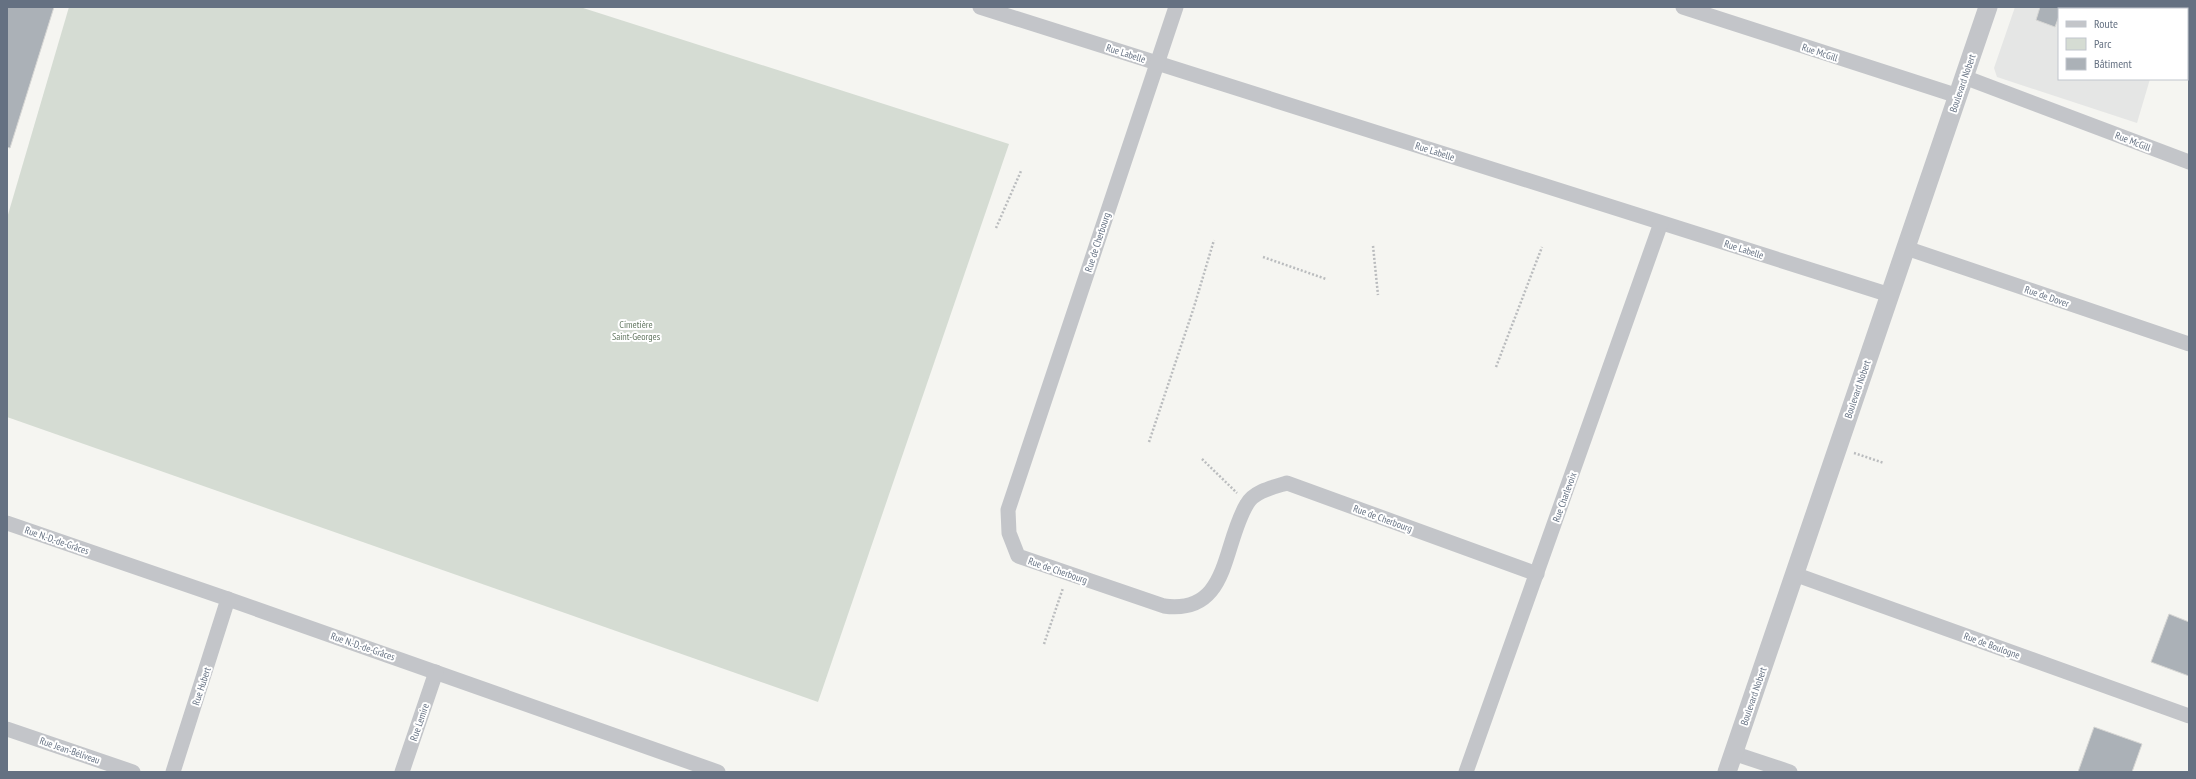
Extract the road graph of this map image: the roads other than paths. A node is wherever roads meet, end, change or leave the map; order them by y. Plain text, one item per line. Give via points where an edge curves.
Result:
1 (980, 7) edge
2 (1176, 7) edge
3 (1683, 7) edge
4 (1988, 7) edge
5 (1157, 63) junction
6 (1964, 77) junction
7 (1958, 96) junction
8 (2189, 162) edge
9 (1662, 223) junction
10 (1906, 248) junction
11 (1890, 295) junction
12 (2189, 344) edge
13 (7, 523) edge
14 (1536, 574) junction
15 (1794, 574) junction
16 (228, 599) junction
17 (436, 672) junction
18 (2189, 716) edge
19 (7, 729) edge
20 (1733, 752) junction
21 (133, 772) edge
22 (173, 772) edge
23 (402, 772) edge
24 (718, 772) edge
25 (1466, 772) edge
26 (1727, 772) edge
27 (1790, 772) edge

1 - 5 street, Rue Labelle
2 - 5 street, Rue de Cherbourg
3 - 7 street, Rue McGill
4 - 6 street, Boulevard Nobert
5 - 9 street, Rue Labelle
5 - 14 street, Rue de Cherbourg via 1008,510 1009,533 1018,556 1164,606 1178,608 1196,605 1206,598 1215,586 1247,503 1265,490 1287,483
6 - 7 street, Boulevard Nobert
6 - 8 street, Rue McGill
7 - 10 street, Boulevard Nobert
9 - 11 street, Rue Labelle
9 - 14 street, Rue Charlevoix
10 - 11 street, Boulevard Nobert
10 - 12 street, Rue de Dover
11 - 15 street, Boulevard Nobert
13 - 16 street, Rue N.-D.-de-Grâces
14 - 25 street, Rue Charlevoix
15 - 18 street, Rue de Boulogne
15 - 20 street, Boulevard Nobert
16 - 17 street, Rue N.-D.-de-Grâces
16 - 22 street, Rue Hubert
17 - 23 street, Rue Lemire
17 - 24 street, Rue N.-D.-de-Grâces
19 - 21 street, Rue Jean-Béliveau
20 - 26 street, Boulevard Nobert
20 - 27 street

